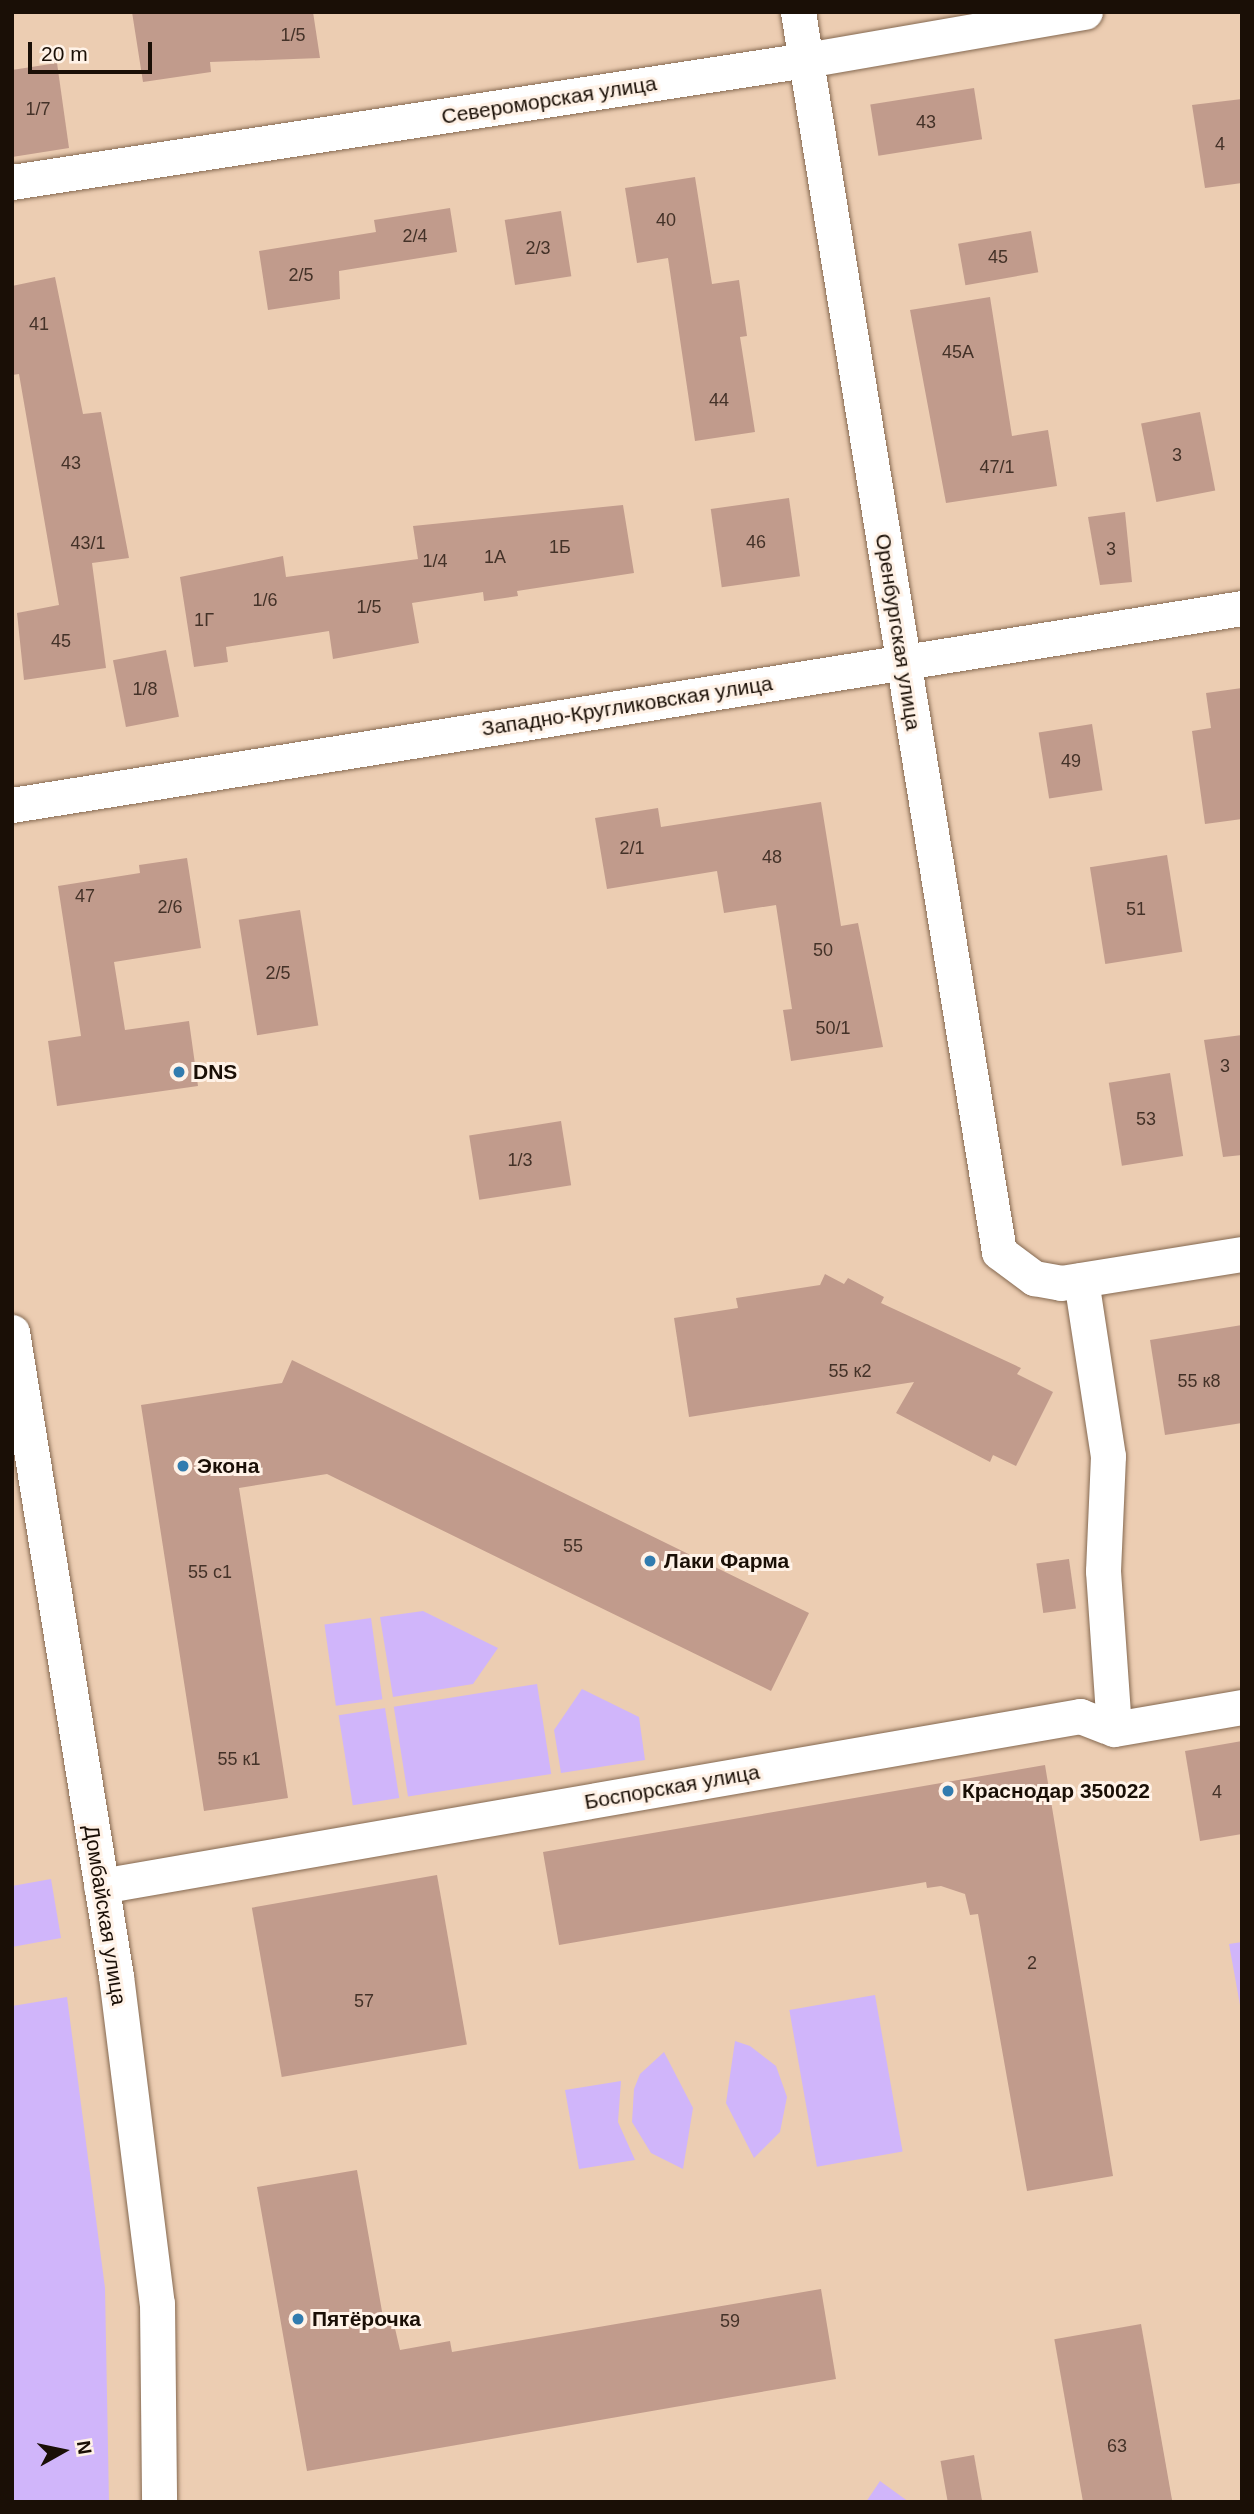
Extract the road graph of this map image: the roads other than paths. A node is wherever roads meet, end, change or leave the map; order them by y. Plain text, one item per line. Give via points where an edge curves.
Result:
1 (798, 12) edge
2 (1085, 12) edge
3 (806, 60) junction
4 (12, 182) edge
5 (1242, 608) edge
6 (903, 662) junction
7 (12, 805) edge
8 (1242, 1254) edge
9 (1081, 1280) junction
10 (12, 1332) edge
11 (1242, 1707) edge
12 (1114, 1729) junction
13 (101, 1886) junction
14 (159, 2502) edge

1 - 3 street, Оренбургская улица
2 - 3 street, Североморская улица
3 - 4 street, Североморская улица
3 - 6 street, Оренбургская улица
5 - 6 street, Западно-Кругликовская улица
6 - 7 street, Западно-Кругликовская улица
6 - 9 street, Оренбургская улица via 999,1252 1015,1267 1046,1282
8 - 9 street
9 - 12 street via 1108,1456 1103,1571
10 - 13 street, Домбайская улица
11 - 12 street
12 - 13 street, Боспорская улица via 1080,1716
13 - 14 street, Домбайская улица via 157,2303

